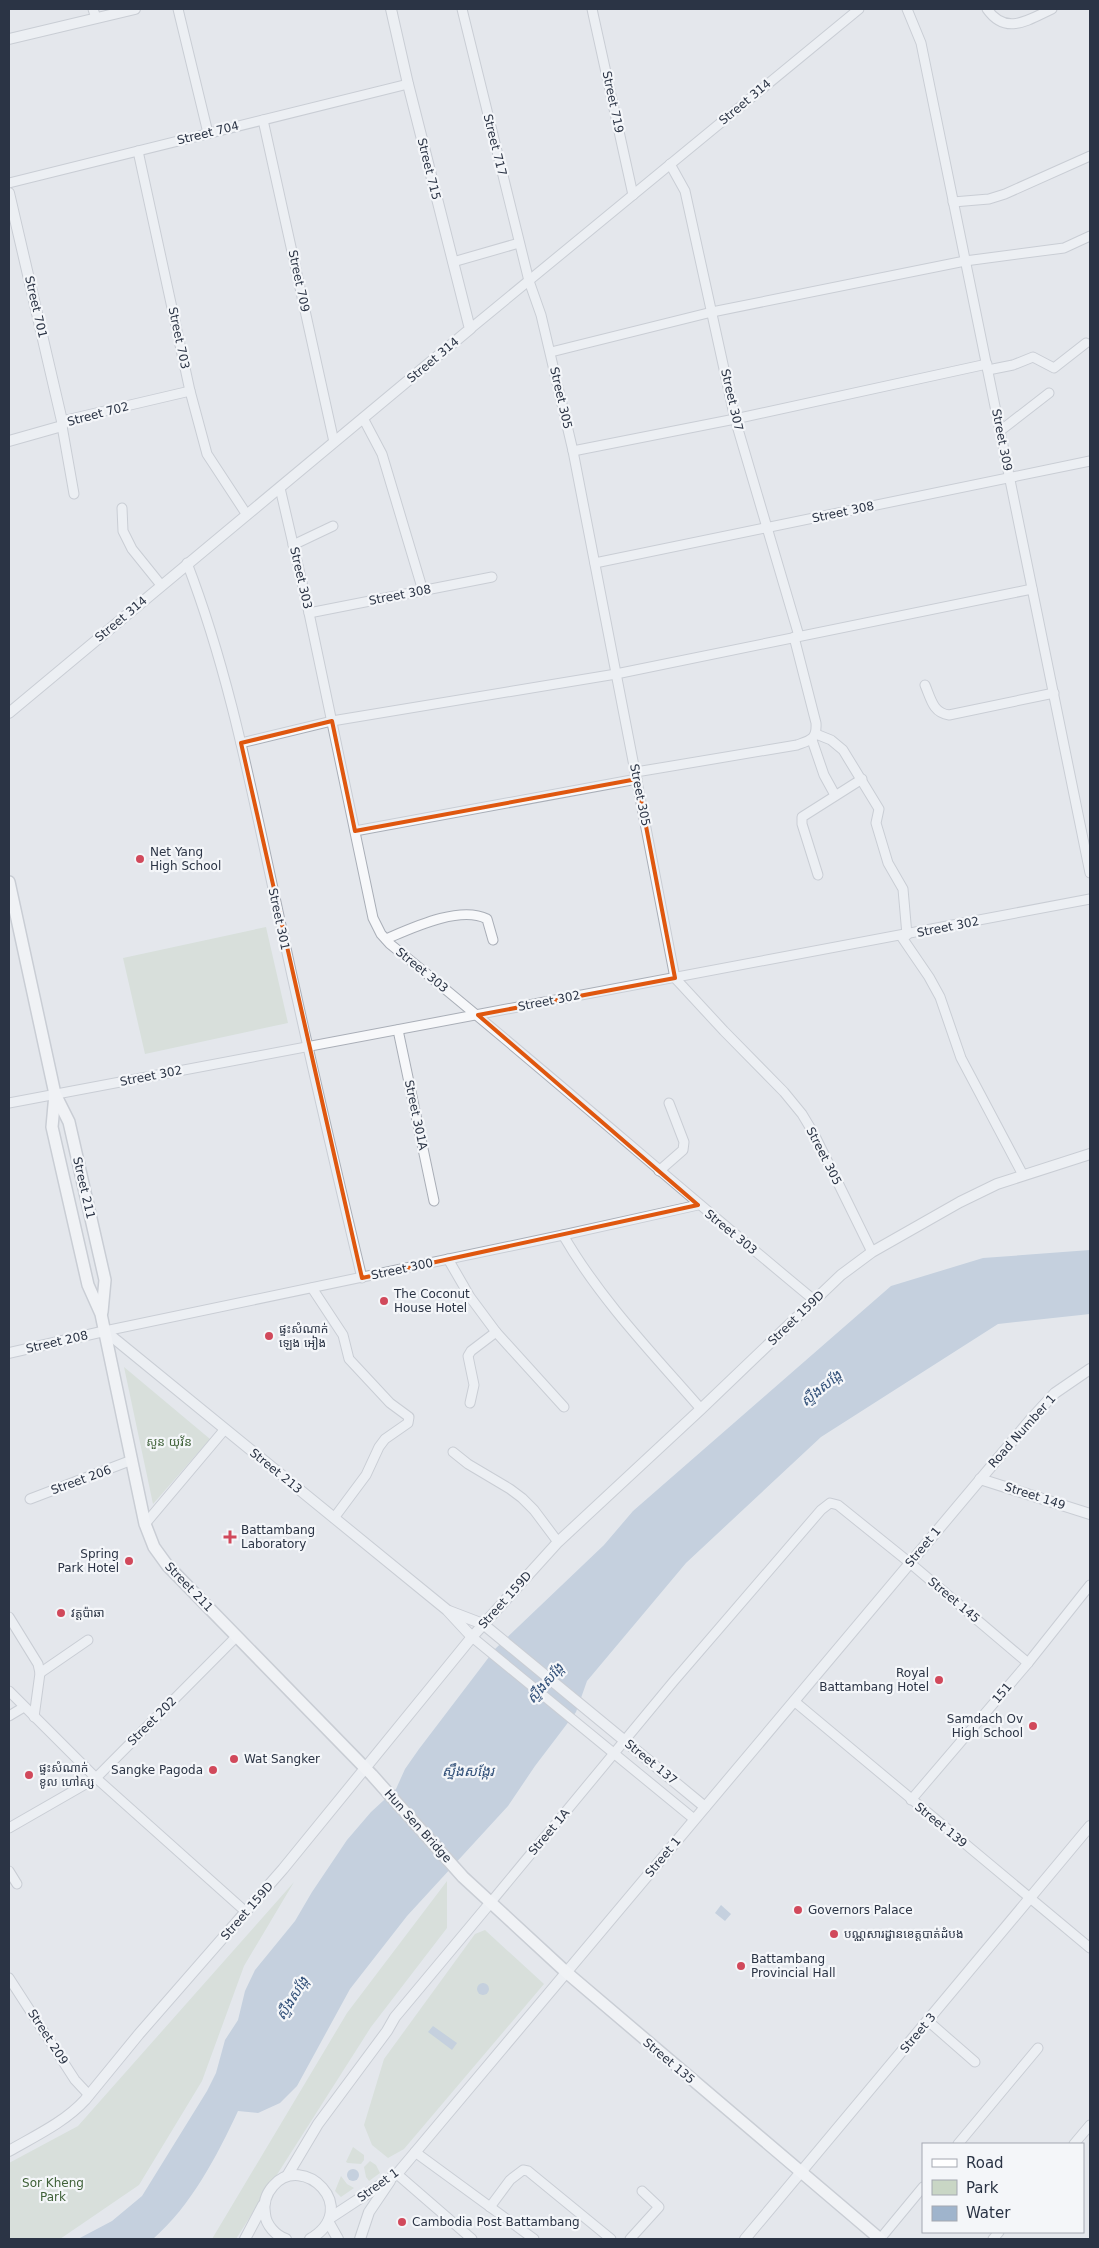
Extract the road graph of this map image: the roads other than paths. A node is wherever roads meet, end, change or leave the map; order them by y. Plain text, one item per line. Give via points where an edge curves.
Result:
1 (135, 9) edge
2 (178, 9) edge
3 (391, 9) edge
4 (462, 9) edge
5 (592, 9) edge
6 (859, 9) edge
7 (907, 9) edge
8 (987, 9) edge
9 (1052, 9) edge
10 (94, 14) edge
11 (9, 39) edge
12 (408, 84) junction
13 (263, 120) junction
14 (208, 133) junction
15 (138, 151) junction
16 (1090, 156) edge
17 (670, 164) junction
18 (9, 183) edge
19 (9, 193) edge
20 (633, 195) junction
21 (953, 202) junction
22 (1090, 236) edge
23 (519, 243) junction
24 (965, 261) junction
25 (453, 262) junction
26 (529, 281) junction
27 (712, 312) junction
28 (470, 329) junction
29 (1086, 343) dead end
30 (551, 352) junction
31 (987, 367) junction
32 (190, 391) junction
33 (1049, 394) dead end
34 (363, 418) junction
35 (736, 418) junction
36 (62, 423) junction
37 (1000, 431) junction
38 (9, 441) edge
39 (334, 442) junction
40 (573, 451) junction
41 (1090, 461) edge
42 (1010, 478) junction
43 (280, 488) junction
44 (74, 494) dead end
45 (122, 508) dead end
46 (246, 515) junction
47 (333, 526) dead end
48 (767, 528) junction
49 (293, 545) junction
50 (187, 563) junction
51 (595, 563) junction
52 (492, 577) dead end
53 (161, 585) junction
54 (1032, 589) junction
55 (423, 591) junction
56 (309, 613) junction
57 (796, 637) junction
58 (616, 674) junction
59 (925, 686) dead end
60 (1054, 693) junction
61 (9, 713) edge
62 (332, 721) junction
63 (814, 737) junction
64 (241, 743) junction
65 (636, 776) junction
66 (862, 778) junction
67 (835, 795) junction
68 (354, 831) junction
69 (1090, 873) edge
70 (818, 875) dead end
71 (9, 882) edge
72 (1090, 900) edge
73 (904, 936) junction
74 (386, 939) junction
75 (493, 940) dead end
76 (675, 978) junction
77 (478, 1015) junction
78 (398, 1030) junction
79 (307, 1047) junction
80 (55, 1094) junction
81 (9, 1103) edge
82 (669, 1103) dead end
83 (1090, 1154) edge
84 (659, 1171) junction
85 (1023, 1175) junction
86 (434, 1201) dead end
87 (698, 1205) junction
88 (563, 1235) junction
89 (872, 1252) junction
90 (448, 1259) junction
91 (362, 1278) junction
92 (312, 1288) junction
93 (814, 1300) junction
94 (101, 1314) junction
95 (105, 1331) junction
96 (496, 1332) junction
97 (9, 1353) edge
98 (1090, 1369) edge
99 (470, 1402) dead end
100 (564, 1406) dead end
101 (701, 1409) junction
102 (225, 1429) junction
103 (454, 1452) dead end
104 (132, 1460) junction
105 (980, 1479) junction
106 (30, 1498) dead end
107 (830, 1503) joint
108 (1090, 1514) edge
109 (334, 1518) junction
110 (145, 1524) junction
111 (558, 1542) junction
112 (910, 1562) junction
113 (1090, 1585) edge
114 (447, 1610) junction
115 (9, 1617) edge
116 (483, 1624) junction
117 (497, 1635) joint
118 (236, 1636) junction
119 (472, 1637) junction
120 (88, 1640) dead end
121 (1028, 1663) junction
122 (40, 1673) junction
123 (9, 1691) edge
124 (794, 1701) junction
125 (24, 1706) junction
126 (9, 1716) edge
127 (34, 1717) junction
128 (624, 1740) junction
129 (613, 1754) junction
130 (368, 1772) junction
131 (96, 1778) junction
132 (911, 1800) junction
133 (705, 1807) junction
134 (694, 1820) junction
135 (1090, 1826) edge
136 (9, 1828) edge
137 (9, 1871) edge
138 (463, 1877) joint
139 (17, 1884) dead end
140 (1031, 1898) junction
141 (491, 1902) junction
142 (246, 1912) junction
143 (1090, 1948) edge
144 (566, 1972) junction
145 (9, 1978) edge
146 (928, 2021) junction
147 (1038, 2048) dead end
148 (975, 2062) dead end
149 (89, 2095) junction
150 (1090, 2125) edge
151 (959, 2143) edge
152 (1075, 2143) edge
153 (9, 2151) edge
154 (415, 2152) junction
155 (800, 2173) junction
156 (395, 2175) junction
157 (287, 2176) junction
158 (922, 2188) edge
159 (642, 2191) dead end
160 (264, 2204) junction
161 (490, 2207) junction
162 (330, 2220) junction
163 (245, 2239) edge
164 (286, 2239) edge
165 (310, 2239) edge
166 (338, 2239) edge
167 (360, 2239) edge
168 (472, 2239) edge
169 (534, 2239) edge
170 (611, 2239) edge
171 (630, 2239) edge
172 (745, 2239) edge
173 (880, 2239) edge

1 - 10 street
2 - 14 street
3 - 12 street, Street 715
4 - 23 street, Street 717
5 - 20 street, Street 719
6 - 17 street, Street 314
7 - 21 street, Street 309 via 921,42
8 - 9 street via 1004,24 1019,24
10 - 11 street
12 - 13 street, Street 704
12 - 25 street, Street 715
13 - 14 street, Street 704
13 - 39 street, Street 709
14 - 15 street, Street 704
15 - 18 street, Street 704
15 - 32 street, Street 703
16 - 21 street via 1005,194 989,199
17 - 20 street, Street 314
17 - 27 street, Street 307 via 685,191
19 - 36 street, Street 701
20 - 26 street, Street 314
21 - 24 street, Street 309
22 - 24 street via 1064,248
23 - 25 street
23 - 26 street, Street 717
24 - 27 street
24 - 31 street, Street 309
25 - 28 street, Street 715
26 - 28 street, Street 314
26 - 30 street, Street 305
27 - 30 street
27 - 35 street, Street 307
28 - 34 street, Street 314
29 - 31 street via 1054,368 1033,357 1013,365
30 - 40 street, Street 305
31 - 35 street
31 - 37 street, Street 309
32 - 36 street, Street 702
32 - 46 street, Street 703 via 207,454
33 - 37 street
34 - 39 street, Street 314
34 - 55 street via 382,454
35 - 40 street
35 - 48 street, Street 307
36 - 38 street, Street 702
36 - 44 street
37 - 42 street, Street 309
39 - 43 street, Street 314
40 - 51 street, Street 305
41 - 42 street, Street 308
42 - 48 street, Street 308
42 - 54 street, Street 309
43 - 46 street, Street 314
43 - 49 street, Street 303
45 - 53 street via 123,531 132,549
46 - 50 street, Street 314
47 - 49 street
48 - 51 street, Street 308
48 - 57 street, Street 307
49 - 56 street, Street 303
50 - 53 street, Street 314
50 - 64 street, Street 301 via 207,616
51 - 58 street, Street 305
52 - 55 street, Street 308
53 - 61 street, Street 314
54 - 57 street
54 - 60 street, Street 309
55 - 56 street, Street 308
56 - 62 street, Street 303
57 - 58 street
57 - 63 street, Street 307 via 816,723
58 - 62 street
58 - 65 street, Street 305
59 - 60 street via 935,710 949,716
60 - 69 street, Street 309
62 - 64 street
62 - 68 street, Street 303
63 - 65 street via 797,745
63 - 66 street via 831,740 843,750
63 - 67 street, Street 307 via 824,775
64 - 79 street, Street 301
65 - 68 street
65 - 76 street, Street 305
66 - 67 street
66 - 73 street via 879,809 878,830 888,863 903,889
67 - 70 street via 802,817
68 - 74 street, Street 303 via 374,918
71 - 80 main road, Street 211
72 - 73 street, Street 302
73 - 76 street, Street 302
73 - 85 street via 940,997 961,1058
74 - 75 street via 434,919 478,914 487,919
74 - 77 street, Street 303
76 - 77 street, Street 302
76 - 89 street, Street 305 via 802,1114
77 - 78 street, Street 302
77 - 84 street, Street 303
78 - 79 street, Street 302
78 - 86 street, Street 301A
79 - 80 street, Street 302
79 - 91 street, Street 301
80 - 81 street, Street 302
80 - 94 main road, Street 211 via 52,1127 88,1285
80 - 94 main road, Street 211 via 69,1122 105,1280
82 - 84 street via 684,1142 683,1150
83 - 85 street, Street 159D
84 - 87 street, Street 303
85 - 89 street, Street 159D via 960,1202
87 - 88 street, Street 300
87 - 93 street, Street 303
88 - 90 street, Street 300
88 - 101 street via 619,1314
89 - 93 street, Street 159D
90 - 91 street, Street 300
90 - 96 street
91 - 92 street, Street 300
92 - 95 street, Street 300
92 - 109 street via 344,1335 349,1359 390,1403 409,1417 408,1423 385,1439 366,1475
93 - 101 street, Street 159D
94 - 95 main road, Street 211
95 - 97 street, Street 208
95 - 102 street, Street 213
95 - 104 main road, Street 211
96 - 99 street via 468,1356 474,1386
96 - 100 street
98 - 105 street, Road Number 1 via 1042,1406
101 - 111 street, Street 159D
102 - 109 street, Street 213
102 - 110 street
103 - 111 street via 522,1498
104 - 106 street, Street 206
104 - 110 main road, Street 211
105 - 108 street, Street 149
105 - 112 street, Street 1
107 - 112 street, Street 145 via 838,1505
107 - 128 street, Street 1A
109 - 114 street, Street 213
110 - 118 main road, Street 211 via 154,1547 167,1565
111 - 116 street, Street 159D
112 - 121 street, Street 145
112 - 124 street, Street 1
113 - 121 street, 151
114 - 116 street, Street 213
114 - 119 street, Street 213
115 - 122 street via 38,1664
116 - 117 street, Street 213
116 - 119 street, Street 159D
117 - 128 street, Street 137
118 - 130 main road, Street 211
118 - 131 street, Street 202
119 - 129 street, Street 213
119 - 130 street, Street 159D
120 - 122 street
121 - 132 street, 151
122 - 127 street
123 - 125 street
124 - 132 street, Street 139
124 - 133 street, Street 1
125 - 126 street
125 - 127 street
127 - 131 street
128 - 129 street, Street 1A
128 - 133 street, Street 137
129 - 134 street, Street 137
129 - 141 street, Street 1A
130 - 138 main road, Hun Sen Bridge
130 - 142 street, Street 159D
131 - 136 street, Street 202
131 - 142 street
132 - 140 street, Street 139
133 - 134 street, Street 1
134 - 144 street, Street 1
135 - 140 street, Street 3
137 - 139 street
138 - 141 main road, Street 135
140 - 143 street, Street 139
140 - 146 street, Street 3
141 - 144 main road, Street 135
141 - 157 street, Street 1A via 395,2016 318,2124
142 - 149 street, Street 159D
144 - 154 street, Street 1
144 - 155 main road, Street 135
145 - 149 street, Street 209 via 75,2080
146 - 148 street
146 - 155 street, Street 3
147 - 151 street
149 - 153 street, Street 159D via 76,2110
150 - 152 street
154 - 156 street, Street 1
154 - 161 street
155 - 172 street, Street 3
155 - 173 main road, Street 135
156 - 162 street, Street 1
156 - 167 street via 369,2212
156 - 168 street
157 - 160 street, Street 1A via 272,2187
157 - 162 street via 311,2178 321,2185 328,2196
158 - 173 street
159 - 171 street via 659,2207
160 - 163 street
160 - 164 street via 265,2217 271,2229
161 - 169 street
161 - 170 street via 510,2180 523,2170 528,2171
162 - 165 street, Street 1
162 - 166 street

